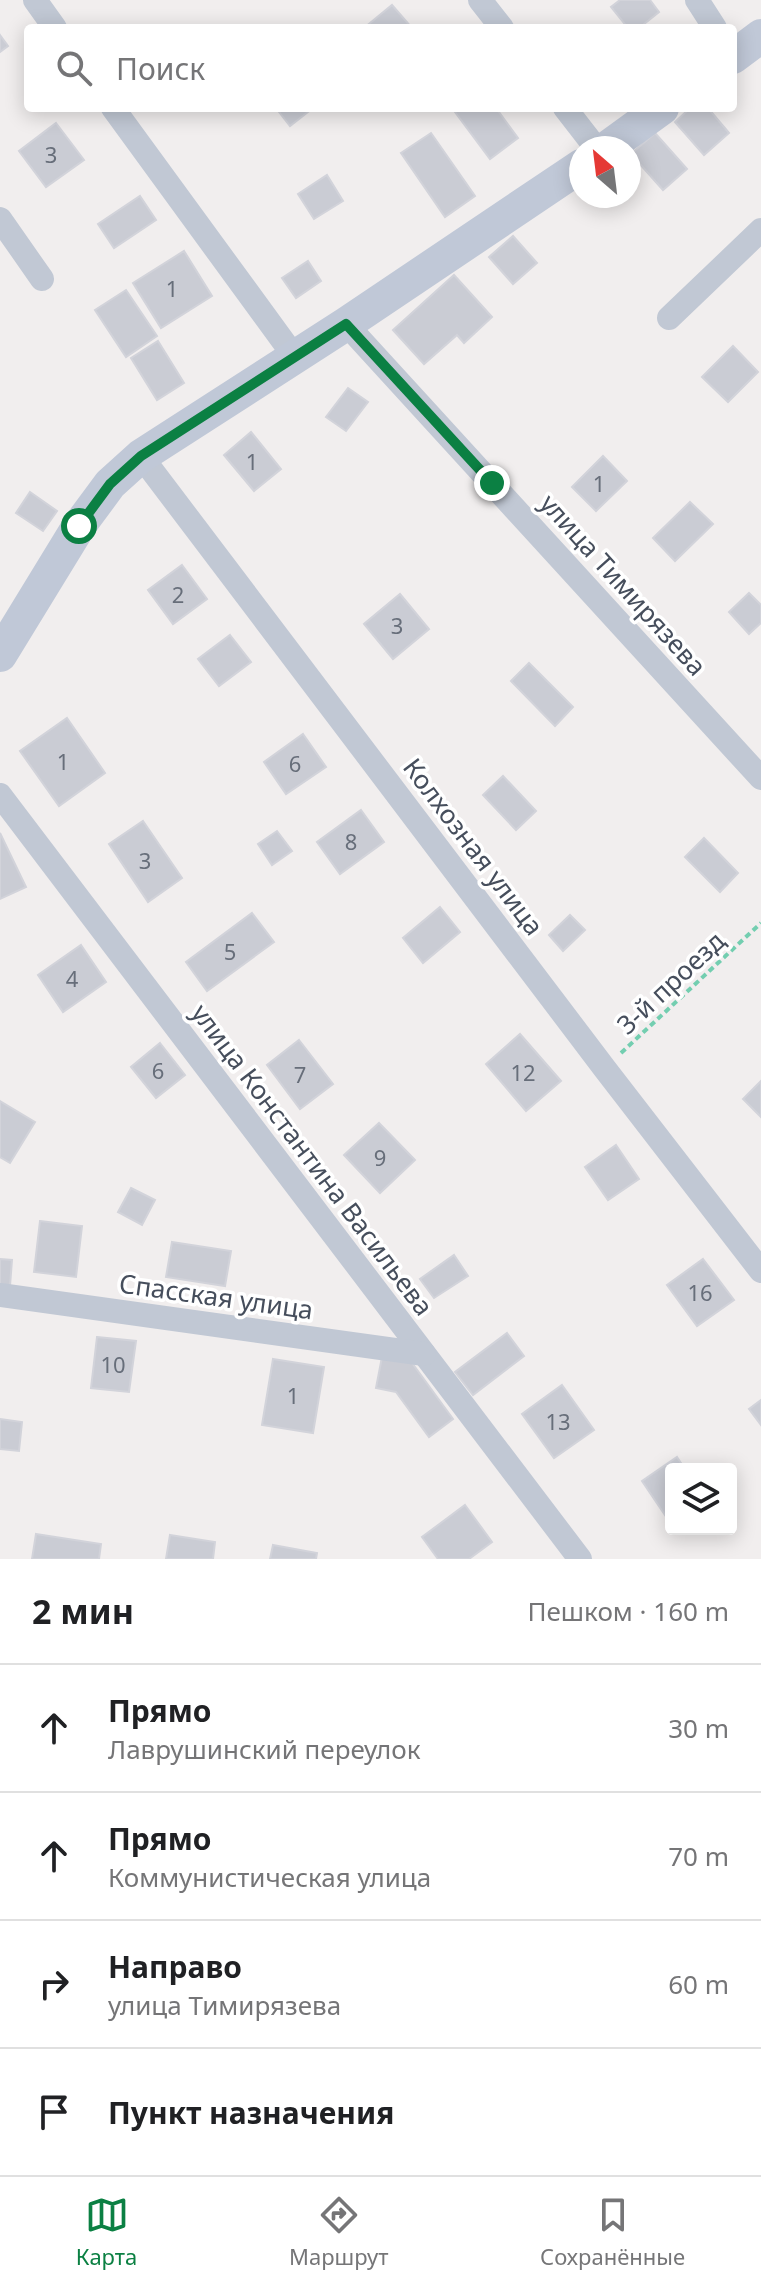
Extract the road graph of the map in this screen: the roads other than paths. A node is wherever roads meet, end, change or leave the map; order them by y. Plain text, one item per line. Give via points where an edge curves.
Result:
1 (35, 0) edge
2 (480, 0) edge
3 (697, 0) edge
4 (52, 24) edge
5 (499, 24) edge
6 (712, 24) edge
7 (761, 36) edge
8 (737, 54) edge
9 (116, 112) edge
10 (568, 112) edge
11 (656, 112) edge
12 (587, 136) edge
13 (624, 136) edge
14 (569, 174) edge
15 (0, 219) edge
16 (761, 230) edge
17 (42, 279) dead end
18 (669, 318) dead end
19 (346, 324) junction
20 (294, 356) junction
21 (141, 456) junction
22 (0, 655) edge
23 (761, 778) edge
24 (0, 795) edge
25 (761, 1271) edge
26 (0, 1295) edge
27 (424, 1354) junction
28 (580, 1559) edge

1 - 4 street
2 - 5 street
3 - 6 street
7 - 8 street
9 - 20 street
10 - 12 street
11 - 13 street
14 - 19 street
15 - 17 street
16 - 18 street
19 - 20 street
19 - 23 street, улица Тимирязева
20 - 21 street
21 - 22 street via 110,484 79,526
21 - 25 street, Колхозная улица
24 - 27 street, улица Константина Васильева
26 - 27 street, Спасская улица
27 - 28 street, улица Константина Васильева

